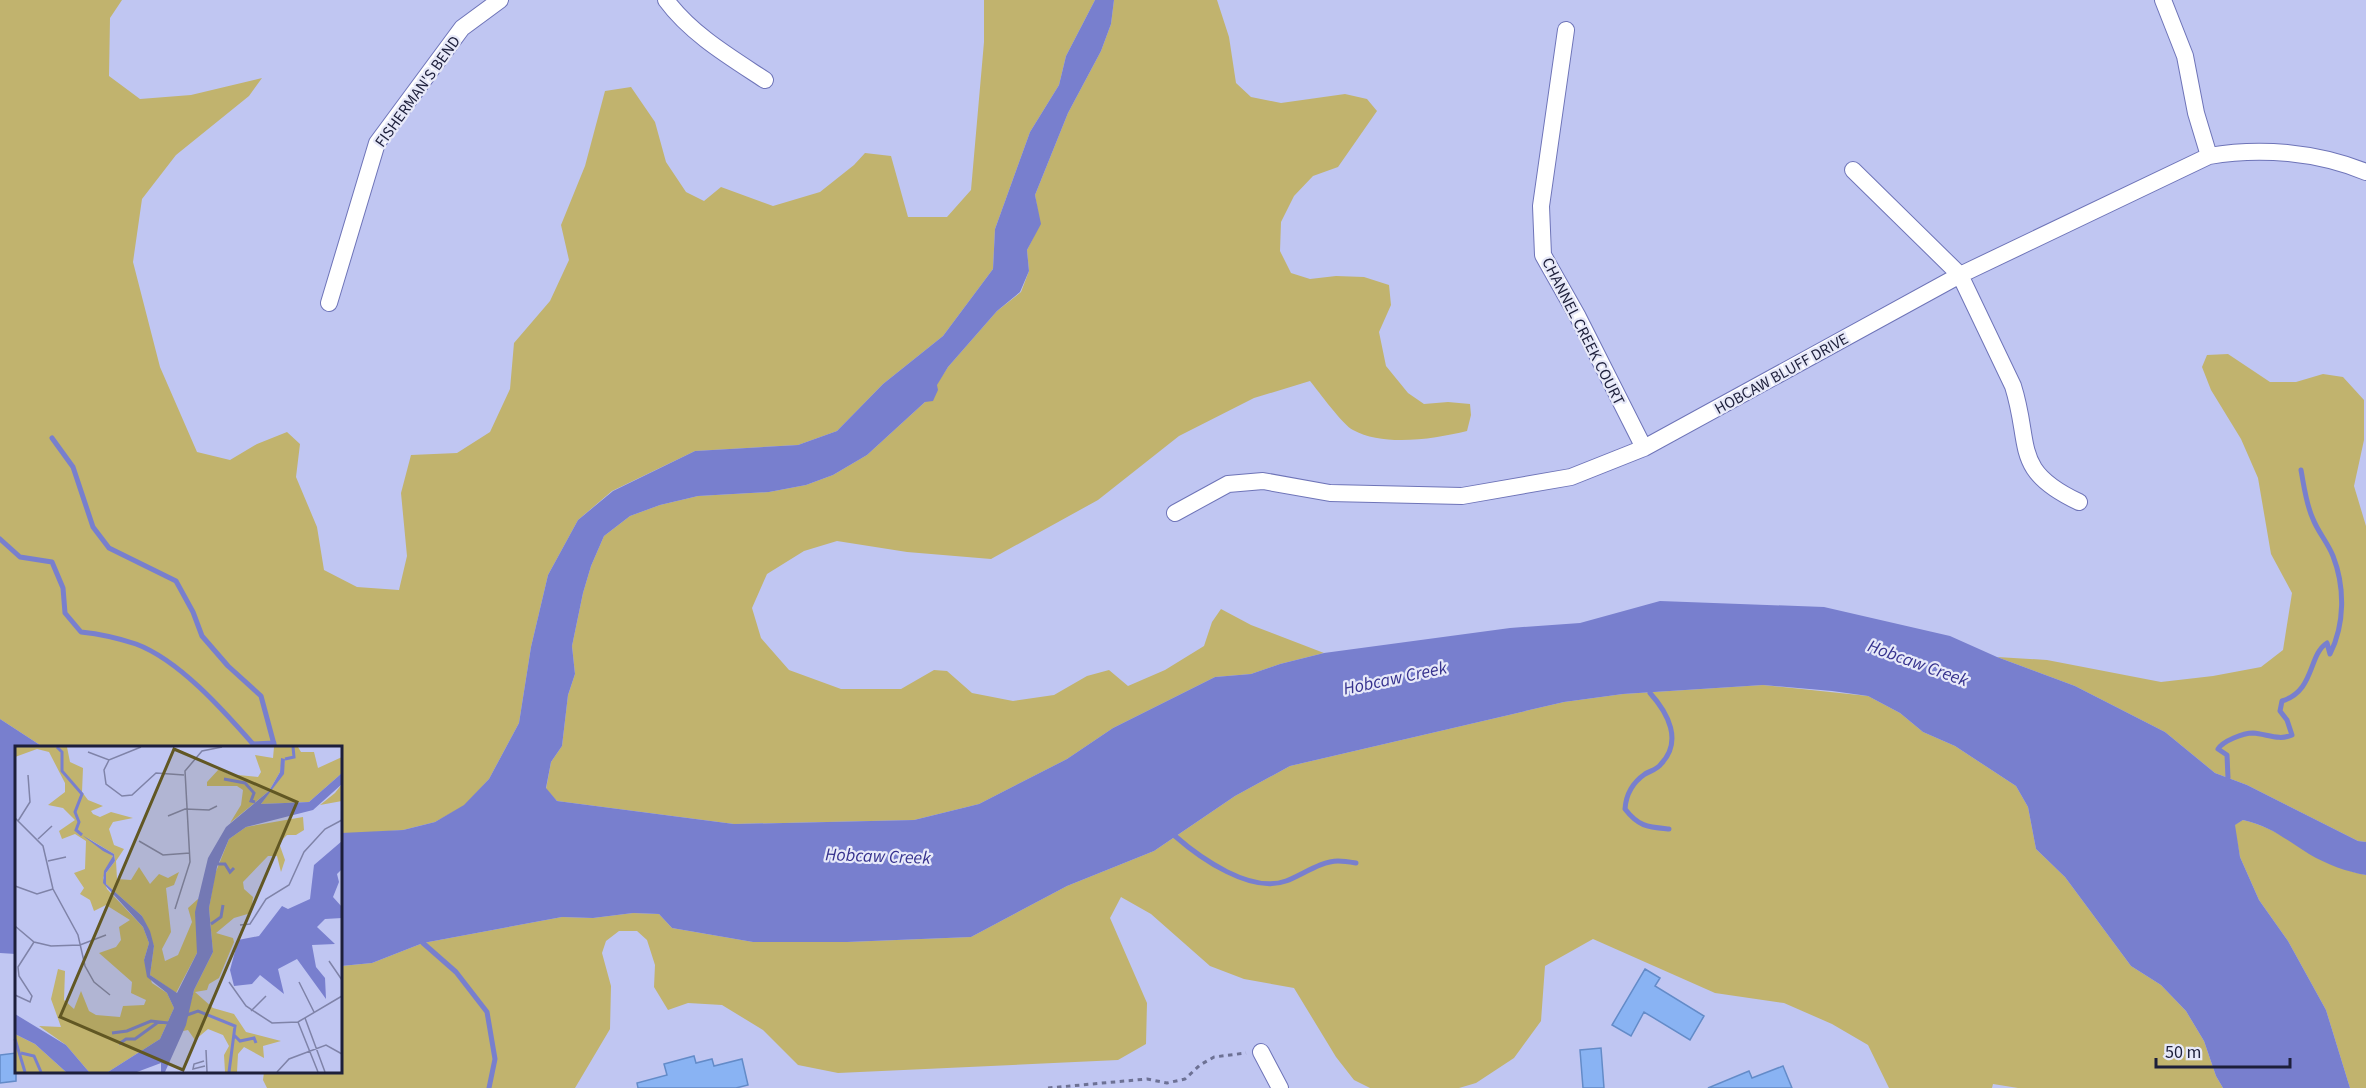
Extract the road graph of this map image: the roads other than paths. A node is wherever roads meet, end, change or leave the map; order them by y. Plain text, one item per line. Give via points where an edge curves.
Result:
1 (500, 0) edge
2 (666, 0) edge
3 (2163, 0) edge
4 (1566, 30) dead end
5 (765, 80) dead end
6 (2209, 156) junction
7 (1853, 170) dead end
8 (2366, 172) edge
9 (1960, 275) junction
10 (329, 303) dead end
11 (1644, 448) junction
12 (2079, 502) dead end
13 (1175, 513) dead end
14 (1261, 1052) road end
15 (1280, 1088) edge

1 - 10 street, FISHERMAN'S BEND via 462,28 377,143
2 - 5 street via 710,43
3 - 6 street via 2185,56
4 - 11 street, CHANNEL CREEK COURT via 1541,206 1543,255
6 - 8 street, HOBCAW BLUFF DRIVE via 2239,151 2282,153 2342,162
6 - 9 street, HOBCAW BLUFF DRIVE
7 - 9 street
9 - 11 street, HOBCAW BLUFF DRIVE
9 - 12 street via 2013,386 2027,457 2048,484
11 - 13 street, HOBCAW BLUFF DRIVE via 1571,477 1462,496 1330,493 1263,481 1228,484
14 - 15 street

